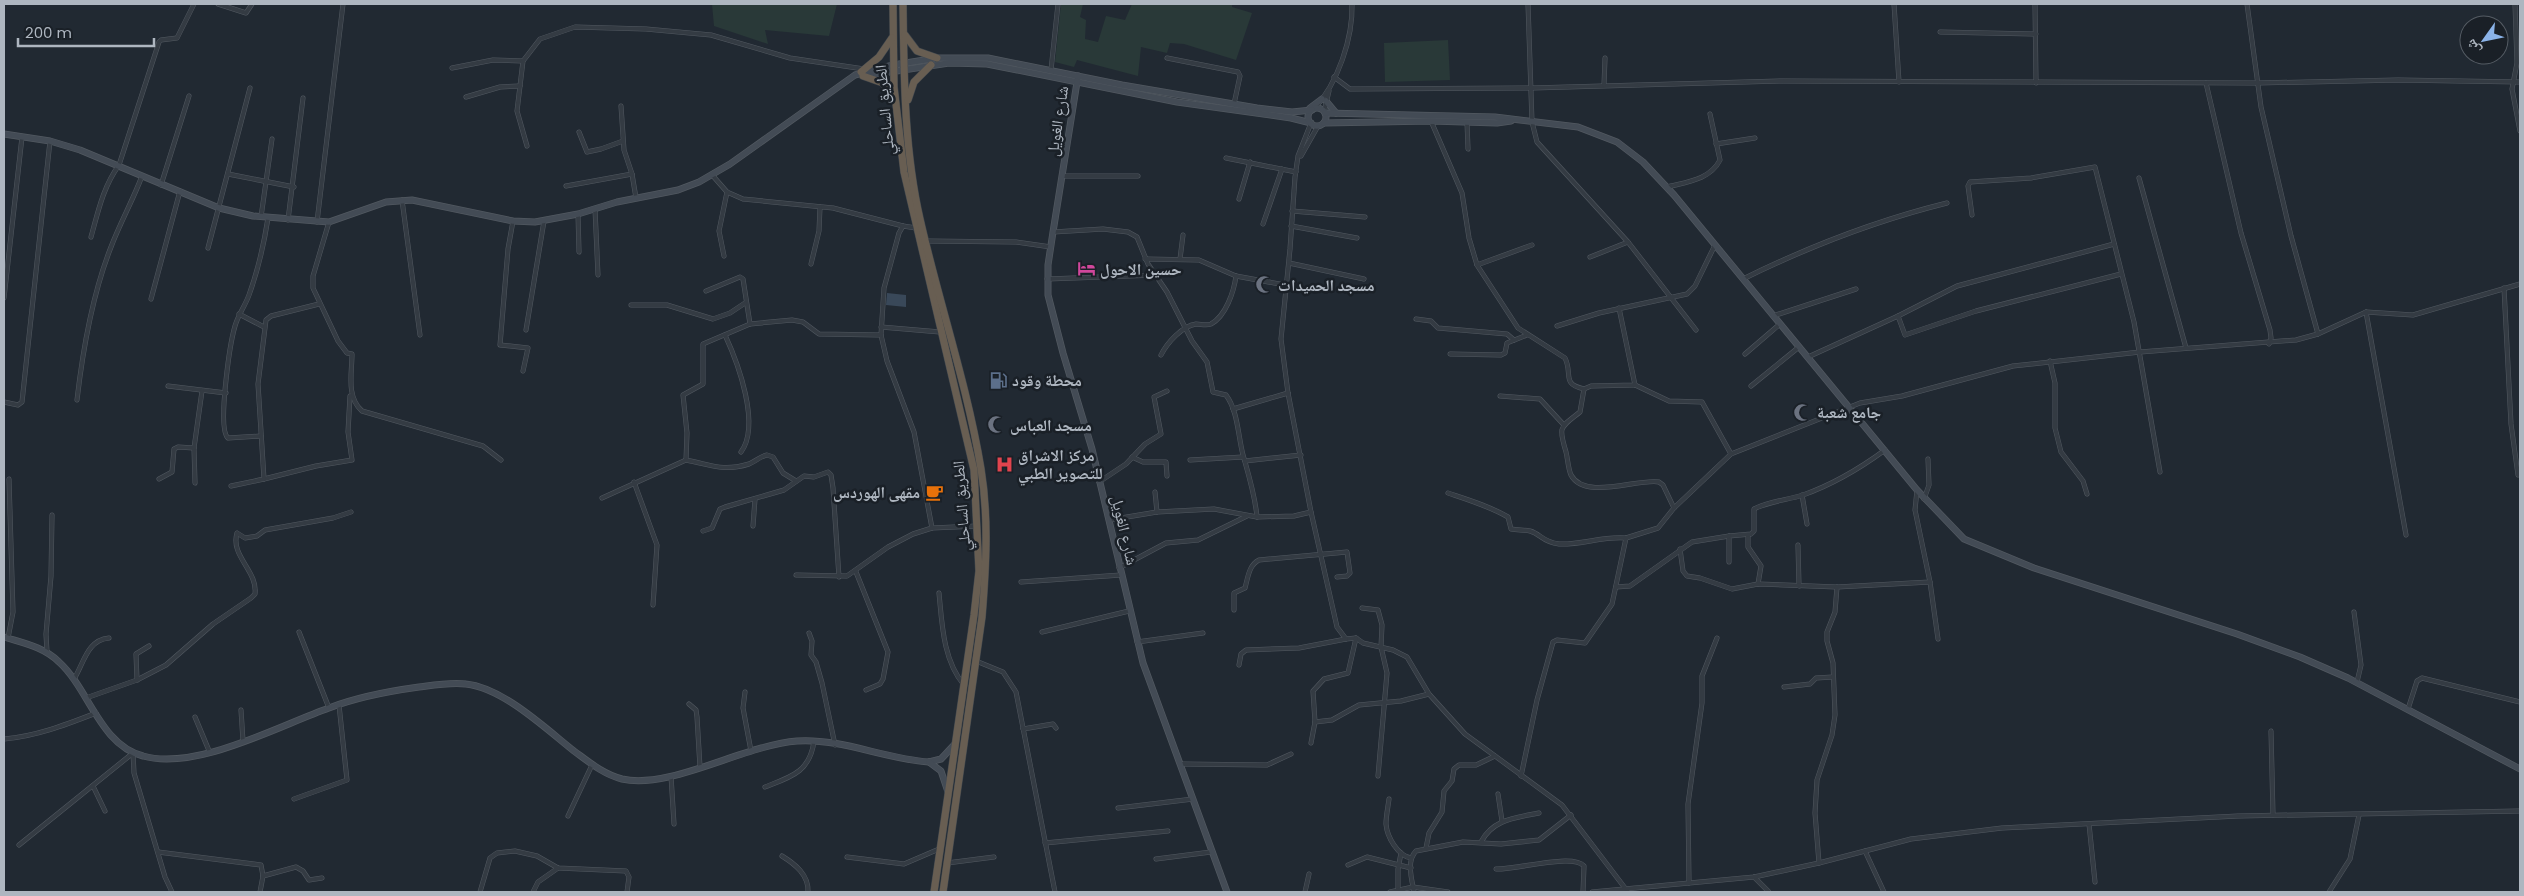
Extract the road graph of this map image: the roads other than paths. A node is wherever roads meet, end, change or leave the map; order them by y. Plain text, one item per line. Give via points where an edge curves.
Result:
1 (194, 4) edge
2 (218, 4) edge
3 (252, 4) edge
4 (343, 4) edge
5 (893, 4) edge
6 (903, 4) edge
7 (1058, 4) edge
8 (1352, 4) edge
9 (1528, 4) edge
10 (1894, 4) edge
11 (2035, 4) edge
12 (2247, 4) edge
13 (2515, 4) edge
14 (903, 26) junction
15 (1940, 32) dead end
16 (2036, 34) junction
17 (893, 36) junction
18 (937, 58) junction
19 (1167, 58) dead end
20 (1605, 58) dead end
21 (523, 61) junction
22 (931, 65) junction
23 (904, 67) junction
24 (452, 68) dead end
25 (894, 68) junction
26 (1051, 70) junction
27 (863, 72) junction
28 (1078, 79) junction
29 (1069, 80) junction
30 (1333, 80) junction
31 (1899, 82) junction
32 (2513, 82) junction
33 (2520, 82) edge
34 (2036, 83) junction
35 (2206, 83) junction
36 (2257, 83) junction
37 (1091, 84) junction
38 (1604, 85) junction
39 (520, 86) junction
40 (250, 88) dead end
41 (1532, 88) junction
42 (1076, 92) junction
43 (189, 96) dead end
44 (466, 97) dead end
45 (303, 98) dead end
46 (1324, 100) junction
47 (1234, 104) junction
48 (621, 106) dead end
49 (896, 106) junction
50 (906, 108) junction
51 (1313, 109) junction
52 (1302, 112) junction
53 (1325, 113) junction
54 (1336, 113) junction
55 (1710, 114) dead end
56 (1513, 120) junction
57 (1431, 121) junction
58 (1467, 122) junction
59 (1532, 122) junction
60 (1324, 123) junction
61 (1309, 126) junction
62 (1318, 126) junction
63 (2520, 131) edge
64 (579, 132) dead end
65 (4, 134) edge
66 (22, 137) junction
67 (1755, 138) dead end
68 (272, 139) dead end
69 (623, 140) junction
70 (50, 141) junction
71 (1716, 144) junction
72 (527, 146) dead end
73 (1468, 149) dead end
74 (1226, 158) dead end
75 (1250, 162) junction
76 (1298, 162) junction
77 (119, 165) junction
78 (1282, 169) junction
79 (1296, 172) junction
80 (228, 174) junction
81 (632, 174) junction
82 (142, 176) junction
83 (713, 176) junction
84 (1062, 176) junction
85 (1138, 176) dead end
86 (2139, 178) dead end
87 (267, 181) junction
88 (161, 185) junction
89 (566, 186) dead end
90 (294, 187) junction
91 (1667, 187) junction
92 (180, 191) junction
93 (727, 192) junction
94 (636, 198) junction
95 (1239, 199) dead end
96 (402, 200) junction
97 (1947, 203) dead end
98 (820, 207) junction
99 (219, 208) junction
100 (595, 209) junction
101 (1292, 211) junction
102 (578, 214) junction
103 (1972, 215) dead end
104 (265, 217) junction
105 (1365, 218) dead end
106 (288, 220) junction
107 (513, 221) junction
108 (316, 222) junction
109 (330, 222) junction
110 (544, 222) junction
111 (1263, 224) dead end
112 (902, 226) junction
113 (1291, 226) junction
114 (916, 228) junction
115 (1053, 232) junction
116 (1184, 235) dead end
117 (91, 237) dead end
118 (1357, 238) dead end
119 (926, 241) junction
120 (1628, 242) junction
121 (2114, 244) junction
122 (1532, 245) dead end
123 (1715, 245) junction
124 (1051, 247) junction
125 (208, 248) dead end
126 (579, 252) dead end
127 (724, 256) dead end
128 (1590, 257) dead end
129 (1146, 259) junction
130 (1180, 259) junction
131 (1289, 263) junction
132 (811, 264) dead end
133 (1477, 265) junction
134 (2121, 274) junction
135 (598, 275) dead end
136 (1156, 275) junction
137 (1236, 276) junction
138 (1364, 279) dead end
139 (1743, 279) junction
140 (1047, 280) junction
141 (2520, 284) edge
142 (1285, 285) junction
143 (2504, 288) junction
144 (1856, 289) dead end
145 (706, 291) dead end
146 (4, 298) edge
147 (1673, 298) junction
148 (151, 300) dead end
149 (745, 303) junction
150 (319, 304) junction
151 (631, 305) dead end
152 (1619, 308) junction
153 (2366, 312) junction
154 (239, 314) junction
155 (1773, 316) junction
156 (1898, 316) junction
157 (1416, 319) dead end
158 (750, 324) junction
159 (1780, 324) junction
160 (1557, 326) dead end
161 (264, 327) junction
162 (881, 327) junction
163 (1185, 329) junction
164 (526, 330) dead end
165 (1696, 330) dead end
166 (940, 332) junction
167 (2318, 334) junction
168 (420, 335) dead end
169 (725, 335) junction
170 (881, 335) junction
171 (1527, 335) junction
172 (1514, 340) junction
173 (2269, 344) junction
174 (1799, 347) junction
175 (2186, 348) junction
176 (2140, 352) junction
177 (347, 353) junction
178 (1450, 354) dead end
179 (1745, 354) dead end
180 (1161, 355) dead end
181 (1808, 357) junction
182 (2050, 361) junction
183 (523, 371) dead end
184 (1635, 385) junction
185 (168, 386) dead end
186 (1751, 386) dead end
187 (1584, 389) junction
188 (202, 391) junction
189 (1166, 391) dead end
190 (226, 393) junction
191 (1288, 393) junction
192 (1500, 396) dead end
193 (77, 400) dead end
194 (4, 402) edge
195 (1849, 407) junction
196 (1233, 410) junction
197 (1564, 424) junction
198 (261, 436) junction
199 (194, 448) junction
200 (1885, 450) junction
201 (741, 452) dead end
202 (1731, 454) junction
203 (1301, 455) junction
204 (1132, 457) junction
205 (1244, 459) junction
206 (1928, 459) dead end
207 (501, 460) dead end
208 (686, 460) junction
209 (1190, 460) dead end
210 (2160, 472) dead end
211 (2518, 475) dead end
212 (1167, 476) dead end
213 (9, 479) dead end
214 (159, 479) dead end
215 (264, 479) junction
216 (796, 481) junction
217 (634, 482) junction
218 (1099, 482) junction
219 (195, 483) dead end
220 (231, 486) dead end
221 (1917, 490) junction
222 (1155, 492) dead end
223 (1448, 493) dead end
224 (2087, 494) dead end
225 (1802, 495) junction
226 (602, 498) dead end
227 (755, 499) junction
228 (1924, 499) junction
229 (1674, 508) junction
230 (351, 512) dead end
231 (1157, 512) junction
232 (1311, 512) junction
233 (52, 515) dead end
234 (1248, 516) junction
235 (1257, 517) junction
236 (1109, 520) junction
237 (1807, 524) dead end
238 (753, 526) dead end
239 (978, 526) junction
240 (932, 528) junction
241 (703, 531) dead end
242 (1748, 535) junction
243 (2406, 535) dead end
244 (1729, 536) junction
245 (1626, 538) junction
246 (1798, 544) dead end
247 (1680, 549) junction
248 (1320, 554) junction
249 (1729, 562) dead end
250 (856, 572) junction
251 (1120, 572) junction
252 (796, 576) dead end
253 (839, 577) junction
254 (1337, 577) dead end
255 (1021, 582) dead end
256 (1930, 582) junction
257 (1758, 584) junction
258 (1799, 586) junction
259 (1616, 587) junction
260 (1837, 587) junction
261 (939, 592) dead end
262 (653, 605) dead end
263 (1362, 608) dead end
264 (1234, 610) dead end
265 (1129, 611) junction
266 (2354, 612) dead end
267 (299, 632) dead end
268 (1042, 632) dead end
269 (809, 633) dead end
270 (1203, 633) dead end
271 (6, 637) edge
272 (109, 638) dead end
273 (1356, 638) junction
274 (1717, 638) dead end
275 (1938, 638) dead end
276 (1346, 639) junction
277 (1137, 642) junction
278 (149, 646) dead end
279 (1382, 647) junction
280 (47, 652) junction
281 (976, 661) junction
282 (1239, 665) dead end
283 (1834, 677) junction
284 (74, 679) junction
285 (137, 680) junction
286 (2357, 682) junction
287 (964, 685) junction
288 (1784, 687) dead end
289 (866, 690) dead end
290 (745, 692) dead end
291 (1429, 694) junction
292 (86, 698) junction
293 (2520, 702) edge
294 (1385, 703) junction
295 (339, 704) junction
296 (689, 704) dead end
297 (330, 708) junction
298 (2408, 709) junction
299 (241, 710) dead end
300 (96, 712) junction
301 (195, 717) dead end
302 (1315, 722) junction
303 (1056, 728) dead end
304 (1023, 729) junction
305 (2271, 731) dead end
306 (4, 739) edge
307 (243, 741) junction
308 (814, 741) junction
309 (955, 743) junction
310 (1311, 743) dead end
311 (835, 745) junction
312 (751, 751) junction
313 (210, 752) junction
314 (133, 753) junction
315 (1291, 754) dead end
316 (1495, 756) junction
317 (929, 762) junction
318 (1181, 764) junction
319 (592, 765) junction
320 (700, 767) junction
321 (2520, 769) edge
322 (671, 776) junction
323 (1378, 776) dead end
324 (1521, 776) junction
325 (93, 786) junction
326 (765, 787) dead end
327 (948, 792) junction
328 (1498, 794) dead end
329 (294, 799) dead end
330 (1193, 799) junction
331 (1389, 800) dead end
332 (1118, 808) dead end
333 (105, 811) dead end
334 (2520, 811) edge
335 (1539, 813) dead end
336 (1570, 815) junction
337 (2273, 815) junction
338 (2359, 815) junction
339 (568, 816) dead end
340 (1502, 821) junction
341 (674, 824) dead end
342 (2089, 824) junction
343 (1168, 831) dead end
344 (1481, 842) junction
345 (1045, 843) junction
346 (19, 845) dead end
347 (1426, 848) junction
348 (940, 849) junction
349 (1865, 851) junction
350 (158, 852) junction
351 (1211, 852) junction
352 (1401, 853) junction
353 (782, 856) dead end
354 (847, 857) dead end
355 (994, 857) dead end
356 (1412, 858) junction
357 (1156, 859) dead end
358 (947, 863) junction
359 (1819, 863) junction
360 (1398, 864) junction
361 (1348, 865) dead end
362 (558, 868) junction
363 (1411, 868) junction
364 (1496, 869) dead end
365 (1309, 874) dead end
366 (263, 876) junction
367 (1754, 876) junction
368 (322, 878) dead end
369 (2096, 882) dead end
370 (1689, 883) junction
371 (1398, 890) junction
372 (1413, 890) edge
373 (1626, 891) edge
374 (172, 892) edge
375 (260, 892) edge
376 (480, 892) edge
377 (533, 892) edge
378 (627, 892) edge
379 (808, 892) edge
380 (934, 892) edge
381 (943, 892) edge
382 (1056, 892) edge
383 (1227, 892) edge
384 (1305, 892) edge
385 (1390, 892) edge
386 (1448, 892) edge
387 (1583, 892) edge
388 (1592, 892) edge
389 (1769, 892) edge
390 (1884, 892) edge
391 (2329, 892) edge

1 - 77 street via 177,38 159,42
2 - 3 street via 246,13
4 - 108 street
5 - 17 highway, الطريق الساحلي
6 - 14 highway, الطريق الساحلي
7 - 26 street
8 - 30 street via 1349,37
9 - 41 street
10 - 31 street
11 - 16 street
12 - 36 street
13 - 32 street via 2517,63
14 - 18 highway via 917,51
14 - 23 highway, الطريق الساحلي
15 - 16 street
16 - 34 street
17 - 25 highway, الطريق الساحلي
17 - 27 highway via 883,53
18 - 23 street
18 - 26 street via 988,58
19 - 47 street via 1238,72
20 - 38 street
21 - 24 street via 493,60
21 - 27 street via 540,39 575,27 592,26 711,35 790,58
21 - 39 street
22 - 23 street
22 - 29 street via 987,64
22 - 50 highway via 914,82
23 - 25 street
23 - 50 highway, الطريق الساحلي
25 - 27 street
25 - 49 highway, الطريق الساحلي
26 - 28 street
27 - 49 highway via 883,84
27 - 83 street
28 - 29 street
28 - 37 street
28 - 42 street, شارع الغويل
28 - 47 street
29 - 42 street
30 - 41 street via 1350,89
30 - 46 street
31 - 34 street
31 - 38 street
32 - 33 street
32 - 36 street
32 - 63 street
34 - 35 street
35 - 36 street
35 - 173 street via 2241,233 2272,338
36 - 167 street via 2289,228
37 - 42 street
37 - 61 street via 1185,104 1300,120
38 - 41 street
39 - 44 street via 491,89
39 - 72 street via 517,110
40 - 80 street
41 - 59 street
42 - 84 street, شارع الغويل
43 - 88 street
45 - 90 street
46 - 51 street
46 - 52 street
46 - 53 street
46 - 54 street
47 - 52 street
48 - 69 street
49 - 114 highway, الطريق الساحلي via 904,172
50 - 119 highway, الطريق الساحلي via 912,169
51 - 52 street
51 - 53 street
51 - 61 street via 1308,116
53 - 54 street
53 - 60 street
54 - 56 street
55 - 71 street
56 - 58 street
56 - 59 street
57 - 58 street
57 - 60 street
57 - 133 street via 1462,193
58 - 73 street
59 - 91 street via 1578,127 1611,139 1643,162
59 - 120 street via 1539,146
60 - 62 street
61 - 62 street
61 - 76 street
62 - 76 street
64 - 69 street via 586,152
65 - 66 street
66 - 70 street
66 - 146 street
67 - 71 street
68 - 87 street
69 - 81 street
70 - 77 street
70 - 194 street via 22,402 18,405
71 - 91 street via 1720,160 1707,175
74 - 75 street
75 - 78 street
75 - 95 street
76 - 79 street
77 - 82 street
77 - 117 street via 107,182
78 - 79 street
78 - 111 street
79 - 101 street
80 - 87 street
80 - 99 street
81 - 89 street
81 - 94 street
82 - 88 street
82 - 193 street via 110,248 101,277 87,330
83 - 93 street
83 - 94 street via 678,190
84 - 85 street
84 - 115 street, شارع الغويل
86 - 175 street
87 - 90 street
87 - 104 street
88 - 92 street
90 - 106 street
91 - 123 street
92 - 99 street
92 - 148 street
93 - 98 street via 743,199
93 - 127 street via 718,231
94 - 100 street
96 - 107 street via 444,205
96 - 109 street via 386,202
96 - 168 street
97 - 139 street via 1890,217 1840,235
98 - 112 street
98 - 132 street
99 - 104 street
99 - 125 street
100 - 102 street
100 - 135 street
101 - 105 street
101 - 113 street
102 - 110 street
102 - 126 street
103 - 121 street via 1970,182 2031,178 2093,166 2097,170
104 - 106 street
104 - 154 street via 258,266
106 - 108 street
107 - 110 street
107 - 183 street via 500,345 528,348
108 - 109 street
109 - 150 street via 313,276 313,288
110 - 164 street
112 - 114 street
112 - 162 street via 884,288
113 - 118 street
113 - 131 street
114 - 166 highway, الطريق الساحلي
115 - 124 street, شارع الغويل
115 - 129 street via 1086,229 1128,232 1137,237
116 - 130 street
119 - 124 street via 1016,242
119 - 281 highway, الطريق الساحلي via 981,471 986,525 985,574
120 - 128 street
120 - 147 street
121 - 134 street
121 - 156 street via 1957,286
122 - 133 street
123 - 139 street
123 - 147 street via 1693,290
124 - 140 street, شارع الغويل
129 - 130 street
129 - 136 street
130 - 137 street via 1199,260
131 - 138 street
131 - 142 street
133 - 171 street via 1518,328
134 - 156 street via 1976,311 1907,334 1903,333
134 - 176 street
136 - 140 street
136 - 163 street
137 - 142 street
137 - 163 street via 1227,304 1214,322 1194,324
139 - 155 street
140 - 218 street, شارع الغويل via 1053,318 1082,409
141 - 143 street
142 - 191 street via 1281,339
143 - 153 street via 2413,315
143 - 211 street via 2511,424
144 - 155 street
145 - 149 street via 740,277 743,279
147 - 152 street
147 - 165 street
149 - 151 street via 730,314 713,319 675,307
149 - 158 street
150 - 161 street via 272,316
150 - 177 street
152 - 160 street
152 - 184 street
153 - 167 street
153 - 243 street
154 - 161 street
154 - 190 street via 230,351
155 - 159 street
156 - 181 street
157 - 172 street via 1431,321 1438,328 1507,334
158 - 169 street
158 - 170 street via 792,320 803,322 819,334
159 - 174 street
159 - 179 street
161 - 198 street via 258,384
162 - 166 street
162 - 170 street
163 - 180 street
163 - 196 street via 1207,362 1213,393 1226,395
166 - 239 highway, الطريق الساحلي via 974,470
167 - 173 street
169 - 201 street via 748,408 745,446
169 - 208 street via 703,344 703,384 683,395
170 - 240 street via 887,361 911,420
171 - 172 street
171 - 187 street via 1563,355 1571,385
172 - 178 street via 1507,343 1505,353 1501,355
173 - 175 street
174 - 181 street
174 - 186 street
175 - 176 street
176 - 182 street
176 - 210 street
177 - 207 street via 352,354 354,404 362,411 483,446
177 - 215 street via 351,370 348,432 352,460
181 - 195 street
182 - 195 street via 1991,371 1907,395
182 - 224 street via 2055,383 2055,428 2061,452 2083,481
184 - 187 street
184 - 202 street via 1669,401 1702,402
185 - 188 street
187 - 197 street via 1580,412
188 - 190 street
188 - 199 street
189 - 204 street via 1154,397 1161,434
190 - 198 street via 222,428 225,436
191 - 196 street
191 - 203 street
192 - 197 street via 1540,399
195 - 200 street
195 - 202 street
196 - 205 street
197 - 229 street via 1562,442 1571,474 1577,481 1605,488 1659,482
198 - 215 street
199 - 214 street via 178,447 174,450 172,472
199 - 219 street
200 - 221 street
200 - 225 street via 1850,475
202 - 229 street
203 - 205 street
203 - 232 street
204 - 212 street via 1143,462 1166,462
204 - 218 street
205 - 209 street
205 - 235 street via 1255,494
206 - 228 street via 1929,481
208 - 216 street via 725,468 752,463 768,455 773,457 783,473
208 - 217 street
213 - 271 street via 13,612
215 - 220 street
216 - 227 street via 784,490
216 - 253 street via 804,476 814,477 828,472 831,475
217 - 226 street
217 - 262 street via 657,545
218 - 236 street, شارع الغويل
221 - 228 street
221 - 256 street via 1915,510
222 - 231 street
223 - 245 street via 1488,506 1508,517 1511,529 1530,531 1551,543
225 - 237 street
225 - 242 street via 1754,509 1754,531
227 - 238 street
227 - 241 street via 741,500 721,508 716,523
228 - 286 street via 1956,532 1984,550 2259,641
229 - 245 street via 1654,530
230 - 285 street via 265,530 251,537 245,538 237,533 237,549 254,584 255,594 212,624 174,659
231 - 234 street via 1214,509
231 - 236 street
232 - 235 street
232 - 248 street
233 - 280 street
234 - 235 street
234 - 251 street via 1198,540 1166,543
236 - 251 street, شارع الغويل
239 - 240 street
239 - 287 highway, الطريق الساحلي via 979,571
240 - 250 street via 888,547
242 - 244 street
242 - 257 street via 1748,547 1761,566
244 - 247 street via 1692,542
244 - 249 street
245 - 259 street
246 - 258 street
247 - 257 street via 1687,576 1732,589
247 - 259 street via 1630,586
248 - 254 street via 1348,554 1350,573
248 - 264 street via 1256,561 1245,588 1234,593
248 - 276 street via 1335,620
250 - 253 street
250 - 289 street via 888,652 883,680
251 - 255 street
251 - 265 street, شارع الغويل
252 - 253 street via 818,574
256 - 260 street
256 - 275 street
257 - 258 street
258 - 260 street
259 - 324 street via 1610,610 1585,643 1553,642
260 - 283 street via 1835,612 1827,632
261 - 287 street via 948,657
263 - 279 street via 1375,608 1379,612
265 - 268 street
265 - 277 street, شارع الغويل
266 - 286 street via 2361,665
267 - 297 street
269 - 311 street via 811,656 822,683
270 - 277 street
271 - 280 street
272 - 284 street via 99,639 90,646
273 - 276 street
273 - 279 street
273 - 302 street via 1348,673 1324,679 1313,691
274 - 370 street via 1702,676 1702,703 1688,804
276 - 282 street via 1299,648 1246,650 1241,654
277 - 318 street, شارع الغويل
278 - 285 street via 136,654
279 - 291 street via 1407,657
279 - 294 street via 1386,672
280 - 284 street
281 - 304 street via 1007,676 1016,692
281 - 358 highway, الطريق الساحلي
283 - 288 street via 1816,678 1808,685
283 - 359 street via 1835,715 1816,788 1815,832
284 - 292 street
285 - 292 street
286 - 298 street
287 - 309 highway, الطريق الساحلي
290 - 312 street via 743,708
291 - 294 street
291 - 316 street via 1465,734
292 - 300 street
293 - 298 street via 2422,678
294 - 302 street via 1359,705 1332,720
294 - 323 street
295 - 297 street
295 - 319 street via 418,687 465,684 481,687 503,698
295 - 329 street via 348,780
296 - 320 street via 696,710
297 - 307 street
298 - 321 street
299 - 307 street
300 - 306 street via 26,737
300 - 314 street via 116,740
301 - 313 street
302 - 310 street
303 - 304 street via 1052,724
304 - 345 street
305 - 337 street
307 - 313 street
308 - 311 street
308 - 312 street via 778,743
308 - 326 street via 812,753 803,769 790,778
309 - 317 street via 945,756
309 - 327 highway, الطريق الساحلي
311 - 317 street
312 - 320 street
313 - 314 street via 176,759
314 - 325 street
314 - 350 street via 134,773
315 - 318 street via 1267,765
316 - 324 street
316 - 347 street via 1476,765 1459,765 1454,769 1452,782 1444,791 1442,812 1429,833
317 - 327 street via 941,771
318 - 330 street, شارع الغويل
319 - 322 street via 625,780 650,781
319 - 339 street
320 - 322 street
322 - 341 street
324 - 336 street via 1548,794
325 - 333 street
325 - 346 street
327 - 348 highway, الطريق الساحلي
328 - 340 street
330 - 332 street
330 - 351 street, شارع الغويل
331 - 352 street via 1387,829
334 - 338 street
335 - 340 street
336 - 344 street via 1539,840 1501,844
336 - 373 street
337 - 338 street
337 - 342 street
338 - 391 street via 2350,859
340 - 344 street via 1486,832
342 - 349 street via 1978,830 1911,839
342 - 369 street
343 - 345 street
344 - 347 street
345 - 382 street
347 - 356 street via 1416,851
348 - 354 street via 904,864
348 - 380 highway, الطريق الساحلي
349 - 359 street
349 - 390 street
350 - 366 street via 256,863 263,868
350 - 374 street
351 - 357 street
351 - 383 street, شارع الغويل
352 - 356 street
352 - 360 street
353 - 379 street via 803,874
355 - 358 street
356 - 363 street
358 - 381 highway, الطريق الساحلي
359 - 367 street
360 - 361 street via 1367,857
360 - 363 street
360 - 371 street
362 - 376 street via 537,856 515,851 497,853 490,858
362 - 377 street via 538,882
362 - 378 street via 626,871 629,877
363 - 372 street
364 - 387 street via 1550,862 1581,863 1585,869
365 - 384 street
366 - 368 street via 296,867 304,871 309,880
366 - 375 street
367 - 370 street
367 - 389 street
370 - 373 street
371 - 372 street
371 - 385 street
372 - 386 street
373 - 388 street

